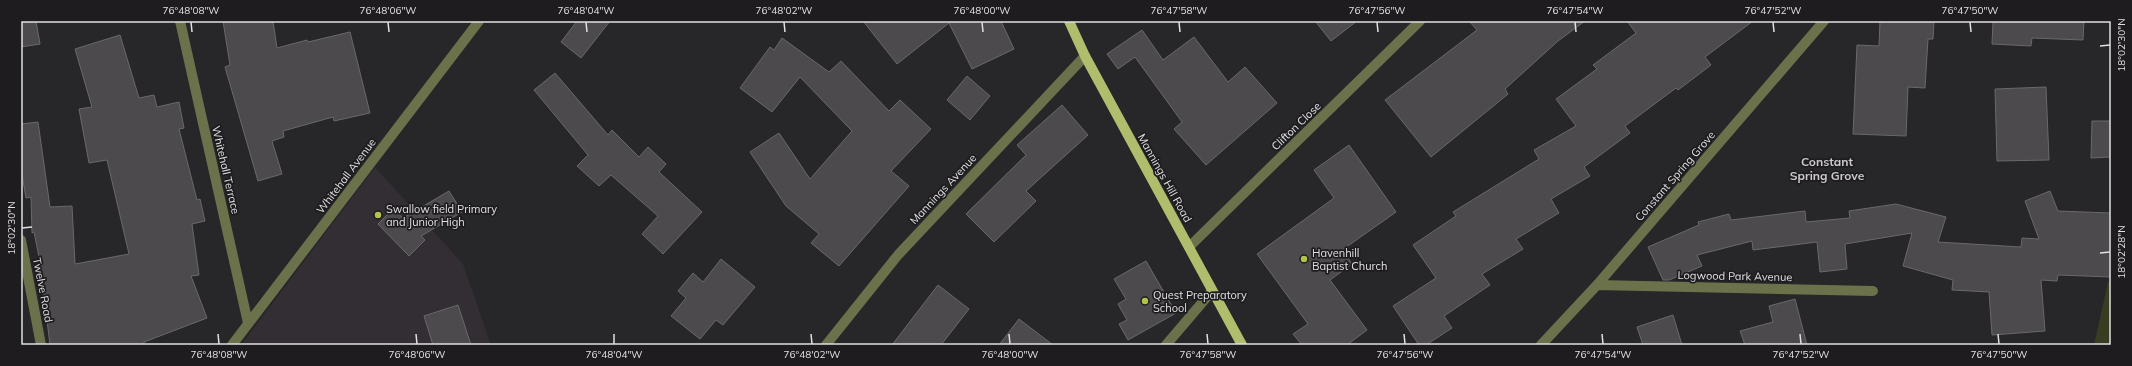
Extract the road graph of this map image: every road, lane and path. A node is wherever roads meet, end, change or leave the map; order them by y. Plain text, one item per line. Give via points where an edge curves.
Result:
1 (180, 21) edge
2 (479, 21) edge
3 (1069, 21) edge
4 (1420, 21) edge
5 (1824, 21) edge
6 (1085, 56) junction
7 (21, 240) edge
8 (1189, 247) junction
9 (1597, 285) junction
10 (1212, 291) junction
11 (1873, 291) dead end
12 (248, 323) junction
13 (41, 345) edge
14 (232, 345) edge
15 (826, 345) edge
16 (1166, 345) edge
17 (1242, 345) edge
18 (1541, 345) edge

1 - 12 street, Whitehall Terrace
2 - 12 street, Whitehall Avenue
3 - 6 main road, Mannings Hill Road
4 - 8 street, Clifton Close
5 - 9 street, Constant Spring Grove
6 - 8 main road, Mannings Hill Road
6 - 15 street, Mannings Avenue via 898,255
7 - 13 street, Twelve Road
8 - 10 main road, Mannings Hill Road
9 - 11 street, Logwood Park Avenue
9 - 18 street, Constant Spring Grove
10 - 16 street
10 - 17 main road, Mannings Hill Road
12 - 14 street, Whitehall Avenue

